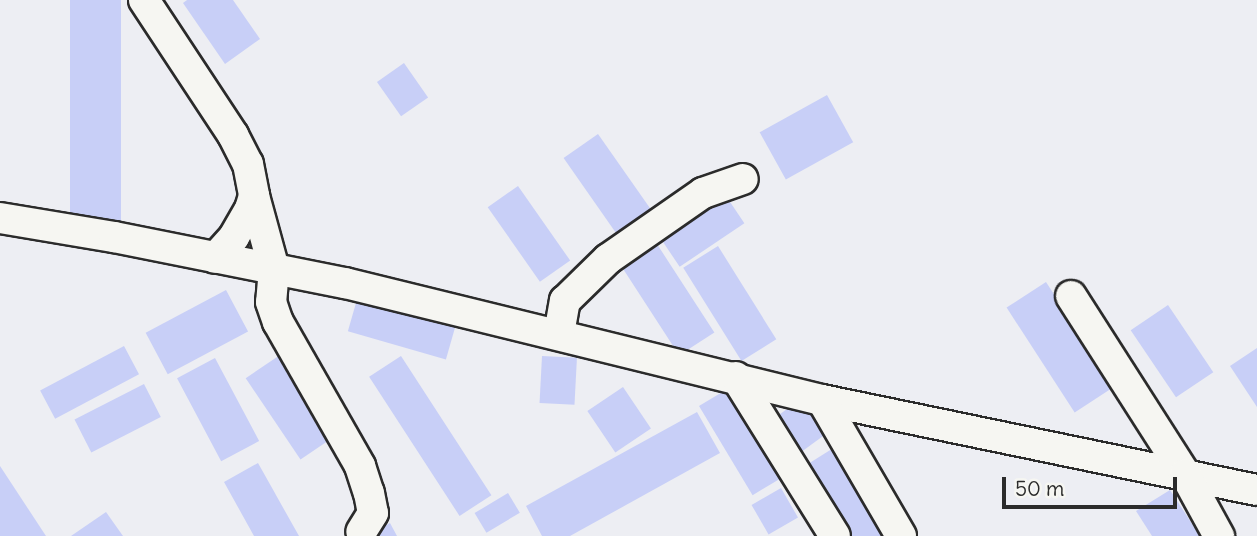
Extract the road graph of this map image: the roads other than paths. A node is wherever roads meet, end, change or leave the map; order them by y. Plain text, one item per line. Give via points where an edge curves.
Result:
1 (144, 0) edge
2 (743, 179) dead end
3 (254, 197) junction
4 (0, 218) edge
5 (215, 258) junction
6 (274, 269) junction
7 (1072, 296) dead end
8 (559, 334) junction
9 (736, 377) junction
10 (821, 400) junction
11 (1185, 474) junction
12 (1257, 490) edge
13 (361, 532) dead end
14 (835, 536) edge
15 (901, 536) edge
16 (1219, 536) edge

1 - 3 street via 233,135 248,164
2 - 8 street via 703,193 608,259 565,301
3 - 5 street via 234,237
3 - 6 street
4 - 5 street
5 - 6 street
6 - 8 street
6 - 13 street via 271,302 278,322 360,466 369,493 373,513
7 - 11 street
8 - 9 street
9 - 10 street
9 - 14 street
10 - 11 street
10 - 15 street
11 - 12 street
11 - 16 street

